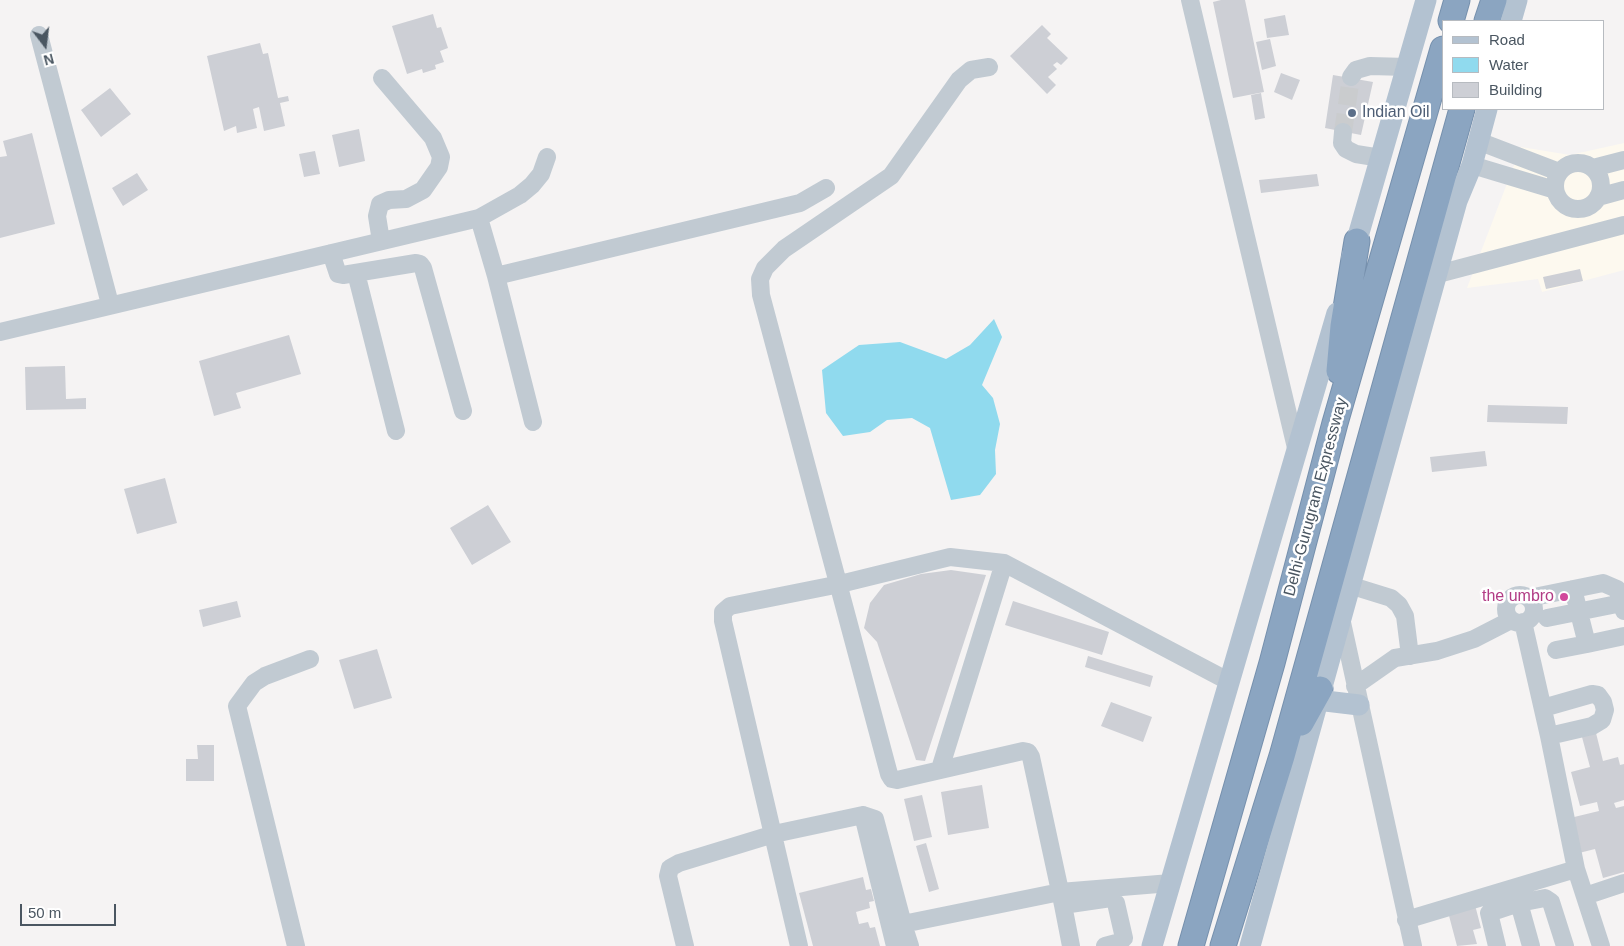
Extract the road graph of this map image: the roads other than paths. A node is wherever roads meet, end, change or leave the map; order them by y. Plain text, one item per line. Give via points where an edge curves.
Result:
1 (1190, 0) edge
2 (1426, 0) edge
3 (1457, 0) edge
4 (1494, 0) edge
5 (1517, 0) edge
6 (1450, 20) edge
7 (1488, 20) edge
8 (1511, 20) edge
9 (39, 35) dead end
10 (1442, 51) edge
11 (989, 67) dead end
12 (1407, 67) junction
13 (1351, 77) dead end
14 (382, 78) dead end
15 (1462, 110) edge
16 (1487, 110) edge
17 (1343, 132) tunnel mouth
18 (1478, 141) junction
19 (547, 157) dead end
20 (1381, 158) junction
21 (1624, 160) edge
22 (1472, 165) junction
23 (1593, 168) junction
24 (1559, 172) junction
25 (826, 188) dead end
26 (1555, 190) junction
27 (1624, 190) edge
28 (1598, 197) junction
29 (1583, 209) junction
30 (479, 218) junction
31 (1624, 225) edge
32 (1590, 234) junction
33 (381, 241) junction
34 (1356, 241) junction
35 (331, 254) junction
36 (356, 273) junction
37 (1438, 274) junction
38 (496, 276) junction
39 (110, 304) junction
40 (0, 332) edge
41 (463, 411) dead end
42 (533, 422) dead end
43 (1335, 423) junction
44 (396, 431) dead end
45 (1298, 453) junction
46 (1004, 563) junction
47 (840, 584) junction
48 (1349, 586) junction
49 (1573, 589) junction
50 (1623, 607) edge
51 (1579, 612) junction
52 (1340, 615) junction
53 (1547, 618) dead end
54 (1517, 621) junction
55 (1624, 636) edge
56 (1587, 644) junction
57 (1556, 650) dead end
58 (1410, 656) junction
59 (310, 659) dead end
60 (1230, 682) junction
61 (1318, 695) junction
62 (1357, 695) junction
63 (1543, 708) junction
64 (1549, 736) junction
65 (1282, 756) junction
66 (940, 769) junction
67 (863, 815) junction
68 (774, 834) junction
69 (1576, 870) junction
70 (1171, 883) junction
71 (1624, 884) edge
72 (1585, 896) junction
73 (1061, 899) junction
74 (1520, 903) junction
75 (1406, 920) junction
76 (903, 924) junction
77 (296, 946) edge
78 (685, 946) edge
79 (799, 946) edge
80 (895, 946) edge
81 (910, 946) edge
82 (1071, 946) edge
83 (1105, 946) edge
84 (1152, 946) edge
85 (1191, 946) edge
86 (1223, 946) edge
87 (1250, 946) edge
88 (1413, 946) edge
89 (1497, 946) edge
90 (1531, 946) edge
91 (1565, 946) edge
92 (1601, 946) edge

1 - 45 street
2 - 12 main road
3 - 6 highway
4 - 7 highway
5 - 8 main road
9 - 39 street
10 - 43 highway, Delhi-Gurugram Expressway
11 - 47 street via 971,70 959,80 891,176 784,249 765,268 760,279 760,295
12 - 13 street via 1370,66 1356,70
12 - 20 main road
14 - 33 street via 433,138 442,157 423,190 406,199 380,204 377,216
15 - 65 highway
16 - 18 main road
17 - 20 street via 1342,143 1346,149
18 - 22 main road
18 - 24 street
19 - 30 street via 541,174 532,185
20 - 34 main road
21 - 23 street
22 - 26 street
22 - 37 main road via 1457,201
23 - 24 street via 1575,163
23 - 28 street via 1601,185
24 - 26 street
25 - 38 street via 800,203
26 - 29 street via 1565,206
27 - 28 street
28 - 29 street
29 - 32 street
30 - 33 street
30 - 38 street
31 - 32 street
32 - 37 street
33 - 35 street
34 - 43 highway via 1343,326
34 - 45 main road
35 - 36 street via 338,274
35 - 39 street
36 - 41 street via 416,262 423,268
36 - 44 street
37 - 48 main road
38 - 42 street
39 - 40 street
43 - 85 highway, Delhi-Gurugram Expressway via 1272,663
45 - 60 main road
46 - 47 street via 950,557
46 - 60 street
46 - 66 street
47 - 66 street via 889,774 897,780
47 - 68 street via 730,606 723,612
48 - 52 main road
48 - 58 street via 1391,598 1399,605 1405,616
49 - 50 street via 1604,583 1617,589
49 - 51 street
49 - 54 street via 1530,598 1520,595 1508,601 1506,610
50 - 51 street
51 - 53 street
51 - 56 street
52 - 61 main road
52 - 62 street
54 - 58 street via 1474,640
54 - 63 street
55 - 56 street
56 - 57 street
58 - 62 street via 1387,661
59 - 77 street via 254,683 237,706
60 - 70 main road
61 - 62 main road
61 - 65 highway
61 - 87 main road
62 - 75 street
63 - 64 street
63 - 64 street via 1598,694 1605,710 1602,720 1592,726
64 - 69 street
65 - 86 highway
66 - 73 street via 1023,750 1028,752
67 - 68 street
67 - 76 street via 876,818
67 - 80 street
68 - 78 street via 670,868 668,876
68 - 79 street
69 - 72 street
69 - 75 street
70 - 73 street
70 - 84 main road
71 - 72 street
72 - 92 street
73 - 76 street
73 - 82 street
73 - 83 street via 1115,900 1124,938
74 - 89 street via 1489,913
74 - 90 street
74 - 91 street via 1548,899
75 - 88 street
76 - 81 street

